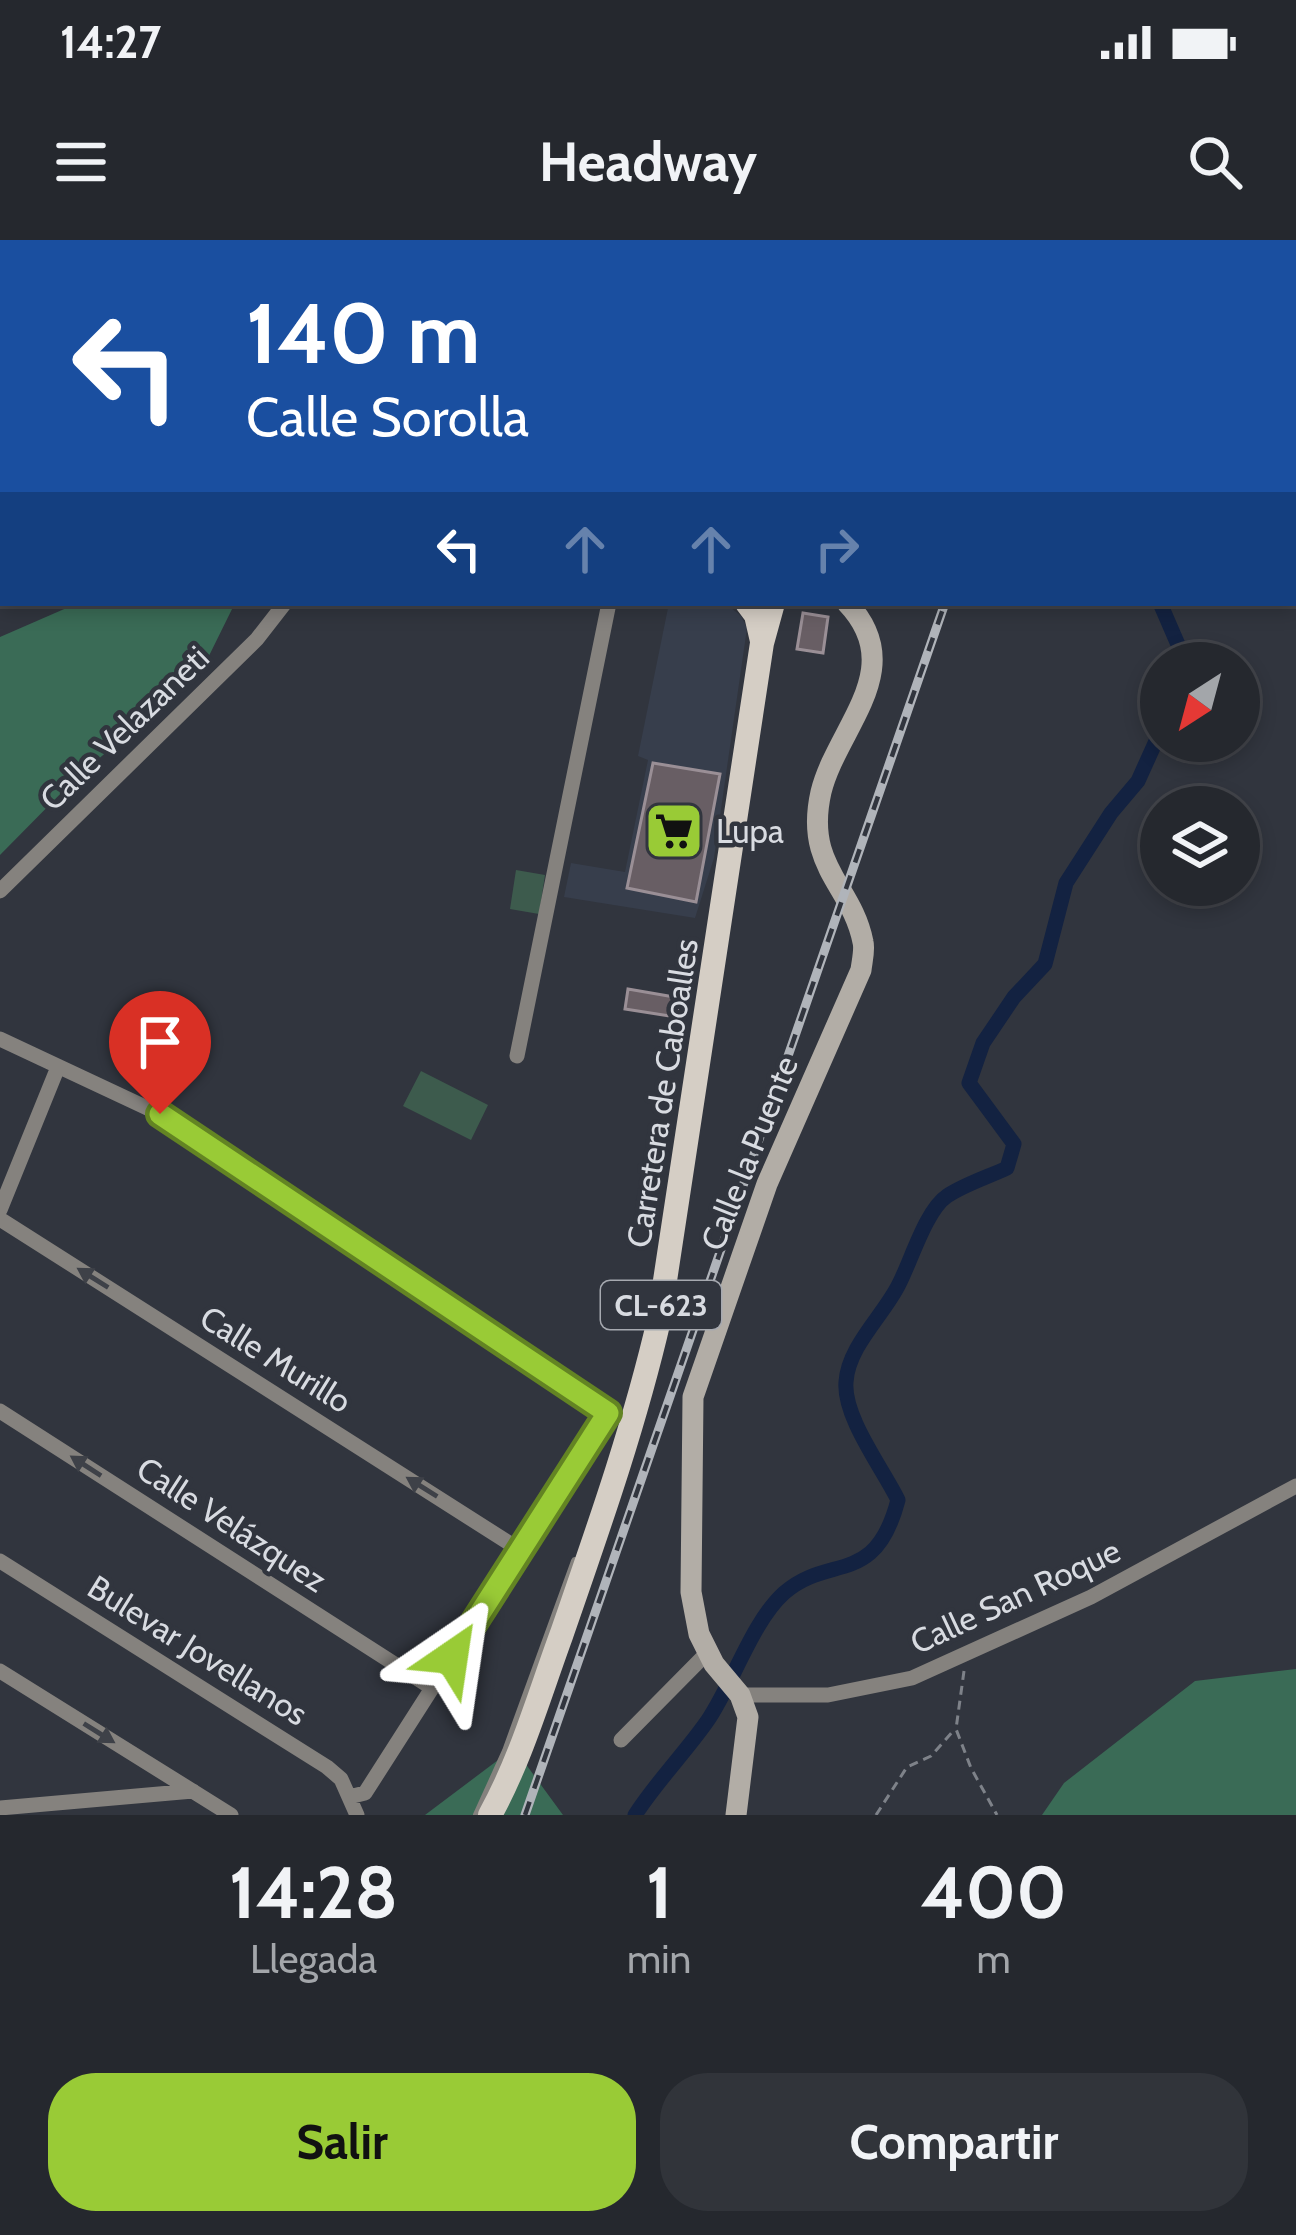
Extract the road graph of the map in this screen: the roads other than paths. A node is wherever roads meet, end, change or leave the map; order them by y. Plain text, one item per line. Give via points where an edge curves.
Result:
1 (283, 606) edge
2 (608, 606) edge
3 (749, 606) edge
4 (772, 606) edge
5 (850, 606) edge
6 (762, 643) junction
7 (0, 891) edge
8 (0, 1040) edge
9 (517, 1056) dead end
10 (58, 1067) junction
11 (0, 1214) edge
12 (0, 1411) edge
13 (614, 1478) junction
14 (1296, 1486) edge
15 (520, 1550) junction
16 (0, 1562) edge
17 (708, 1652) junction
18 (0, 1671) edge
19 (732, 1685) junction
20 (432, 1688) junction
21 (622, 1740) dead end
22 (193, 1791) junction
23 (351, 1807) edge
24 (0, 1808) edge
25 (231, 1815) edge
26 (477, 1815) edge
27 (490, 1815) edge
28 (736, 1815) edge

1 - 7 street, Calle Velazaneti
2 - 9 street
3 - 6 main road, Carretera de Caboalles / CL-623
4 - 6 main road, Carretera de Caboalles / CL-623
5 - 17 street, Calle la Puente via 871,646 872,672 822,789 819,815 822,859 864,943 861,970 767,1184 693,1397 691,1592
6 - 13 main road, Carretera de Caboalles / CL-623 via 659,1320
8 - 10 street
10 - 11 street
10 - 15 street via 160,1114 608,1413
15 -> 11 street, Calle Murillo
20 -> 12 street, Calle Velázquez
13 - 26 lane
13 - 27 main road, Carretera de Caboalles / CL-623 via 520,1751
14 - 19 street, Calle San Roque via 1091,1598 912,1678 827,1695
15 - 20 street
16 - 23 street, Bulevar Jovellanos via 327,1767
17 - 19 street, Calle la Puente
17 - 21 street
18 -> 22 street
19 - 28 street via 748,1717
20 - 23 street
22 - 24 street
22 - 25 street

